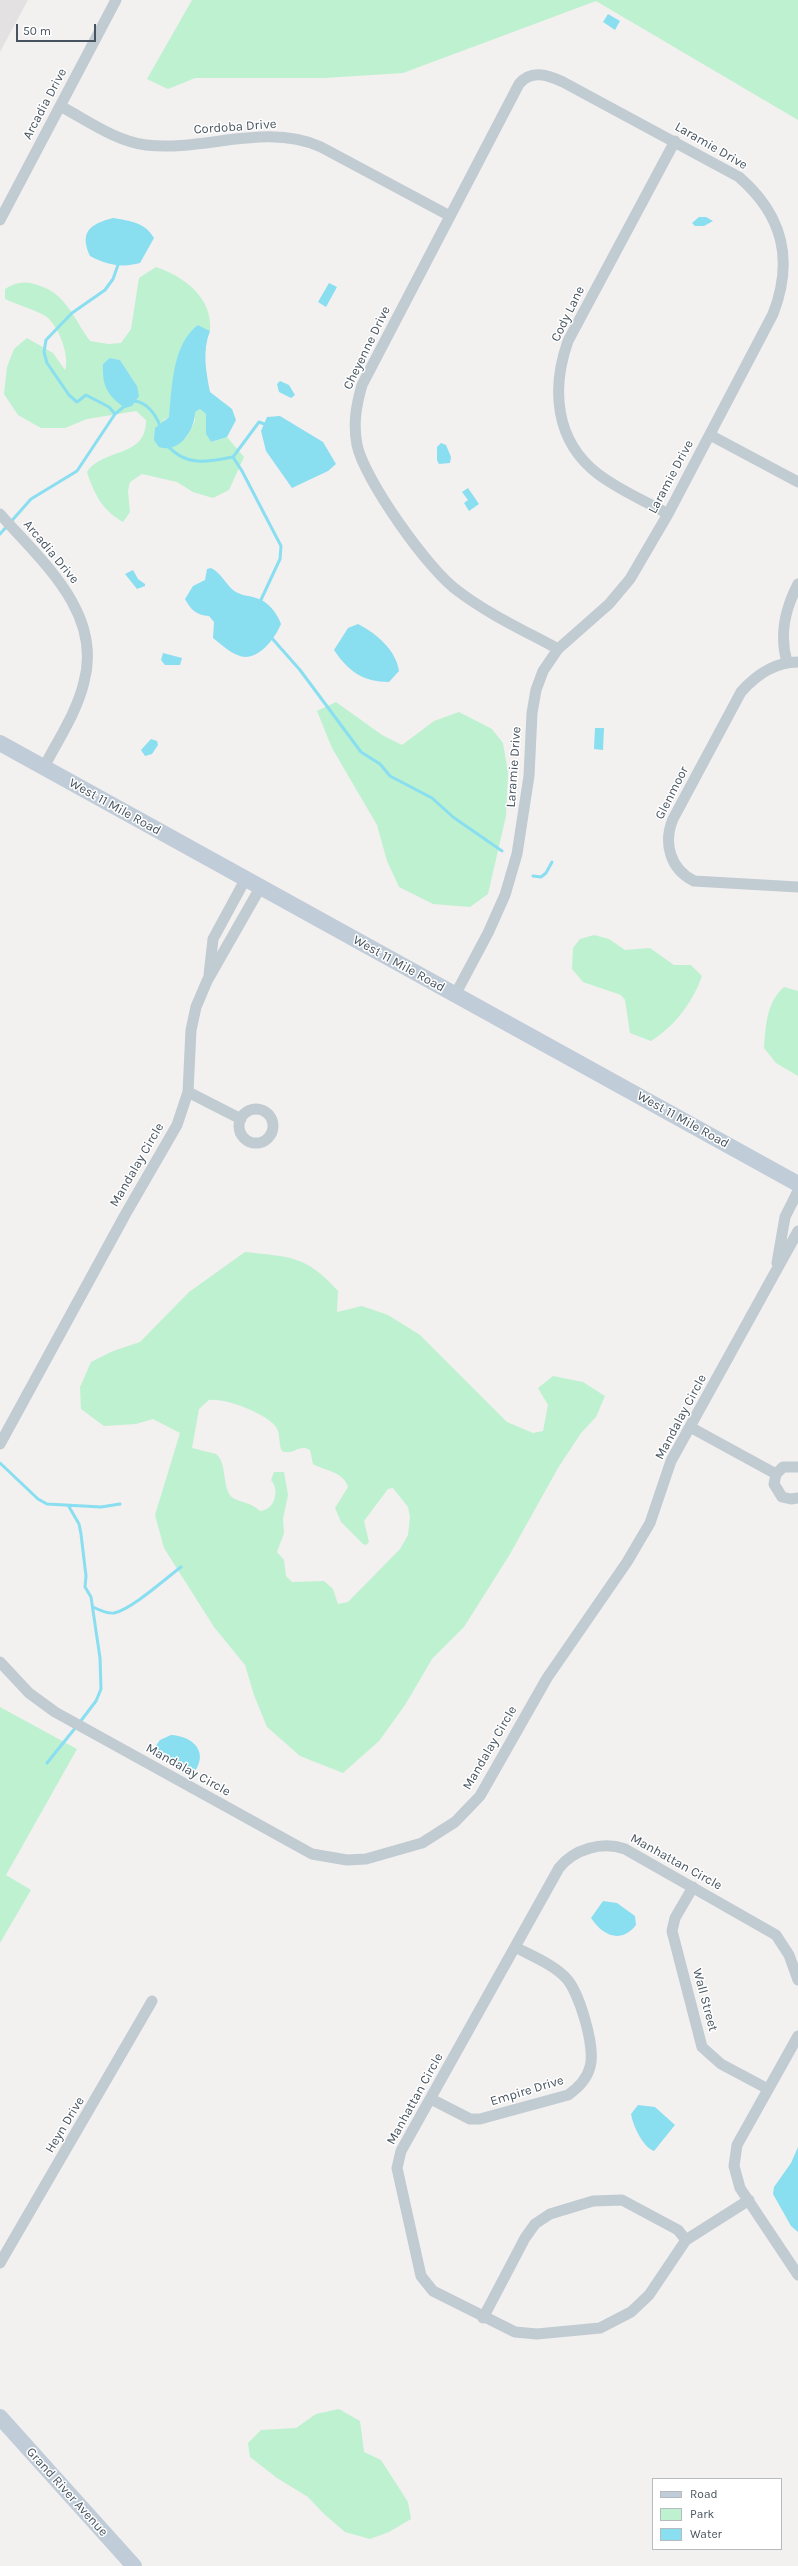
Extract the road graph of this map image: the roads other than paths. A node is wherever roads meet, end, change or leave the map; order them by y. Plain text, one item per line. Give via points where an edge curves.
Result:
1 (116, 0) edge
2 (532, 75) joint
3 (60, 106) junction
4 (675, 141) junction
5 (450, 216) junction
6 (0, 220) edge
7 (710, 435) junction
8 (798, 482) edge
9 (0, 514) edge
10 (668, 514) junction
11 (798, 584) edge
12 (558, 649) junction
13 (786, 662) junction
14 (798, 662) edge
15 (0, 743) edge
16 (44, 767) junction
17 (245, 880) junction
18 (798, 887) edge
19 (260, 888) junction
20 (207, 981) junction
21 (455, 995) junction
22 (188, 1092) junction
23 (241, 1119) dead end
24 (798, 1184) edge
25 (798, 1191) edge
26 (798, 1231) edge
27 (776, 1272) junction
28 (690, 1427) junction
29 (0, 1444) edge
30 (798, 1467) edge
31 (776, 1474) junction
32 (798, 1498) edge
33 (0, 1662) edge
34 (692, 1887) junction
35 (516, 1947) junction
36 (798, 1980) edge
37 (152, 2001) dead end
38 (798, 2036) edge
39 (768, 2089) junction
40 (430, 2099) junction
41 (749, 2200) junction
42 (686, 2240) junction
43 (0, 2263) edge
44 (797, 2273) edge
45 (483, 2318) junction
46 (0, 2417) edge
47 (134, 2566) edge

1 - 3 street, Arcadia Drive
2 - 4 street, Laramie Drive via 551,76
2 - 5 street, Cheyenne Drive via 519,84
3 - 5 street, Cordoba Drive via 121,139 145,145 162,146 264,137 308,142
3 - 6 street, Arcadia Drive
4 - 7 street, Laramie Drive via 727,169 756,192 775,222 783,254 782,285 773,314
4 - 10 street, Cody Lane via 568,341 558,388 562,424 586,463 612,484
5 - 12 street, Cheyenne Drive via 362,385 354,421 357,446 368,476 438,574 458,592
7 - 8 street
7 - 10 street, Laramie Drive
9 - 16 street, Arcadia Drive via 59,580 72,600 84,632 87,656 84,682 72,715
10 - 12 street, Laramie Drive via 646,554 620,592
11 - 13 street via 786,610 784,622
12 - 21 street, Laramie Drive via 543,671 534,698 522,833 511,874 488,933
13 - 14 street, Glenmoor
13 - 18 street, Glenmoor via 754,678 737,697 673,819 667,846 678,868 694,881
15 - 16 street, West 11 Mile Road
16 - 17 street, West 11 Mile Road
17 - 19 street, West 11 Mile Road
17 - 20 street via 214,939
19 - 20 street, Mandalay Circle
19 - 21 street, West 11 Mile Road
20 - 22 street, Mandalay Circle via 196,1007 191,1030
21 - 24 street, West 11 Mile Road
22 - 23 street
22 - 29 street, Mandalay Circle via 176,1125
25 - 27 street via 786,1217
26 - 27 street, Mandalay Circle
27 - 28 street, Mandalay Circle
28 - 31 street
28 - 33 street, Mandalay Circle via 671,1461 650,1523 627,1562 547,1678 480,1796 455,1822 422,1843 366,1859 347,1860 312,1854 55,1712 29,1693
30 - 31 street via 788,1466
31 - 32 street via 774,1484 778,1494 786,1499
34 - 35 street, Manhattan Circle via 615,1846 594,1847 577,1852 570,1855 559,1868
34 - 36 street, Manhattan Circle via 776,1935 789,1955
34 - 39 street, Wall Street via 672,1931 702,2046 721,2064
35 - 40 street, Manhattan Circle
35 - 40 street, Empire Drive via 555,1969 574,1988 583,2010 591,2058 580,2086 568,2095 480,2120 470,2118
37 - 43 street, Heyn Drive
38 - 39 street
39 - 41 street via 737,2145 734,2156 740,2188
40 - 45 street, Manhattan Circle via 398,2159 398,2183 421,2276 426,2284 433,2291
41 - 42 street, Manhattan Circle
41 - 44 street
42 - 45 street, Manhattan Circle via 649,2295 631,2312 600,2328 525,2334 505,2329
42 - 45 street via 678,2230 622,2200 593,2201 550,2214 535,2224 525,2238
46 - 47 street, Grand River Avenue

